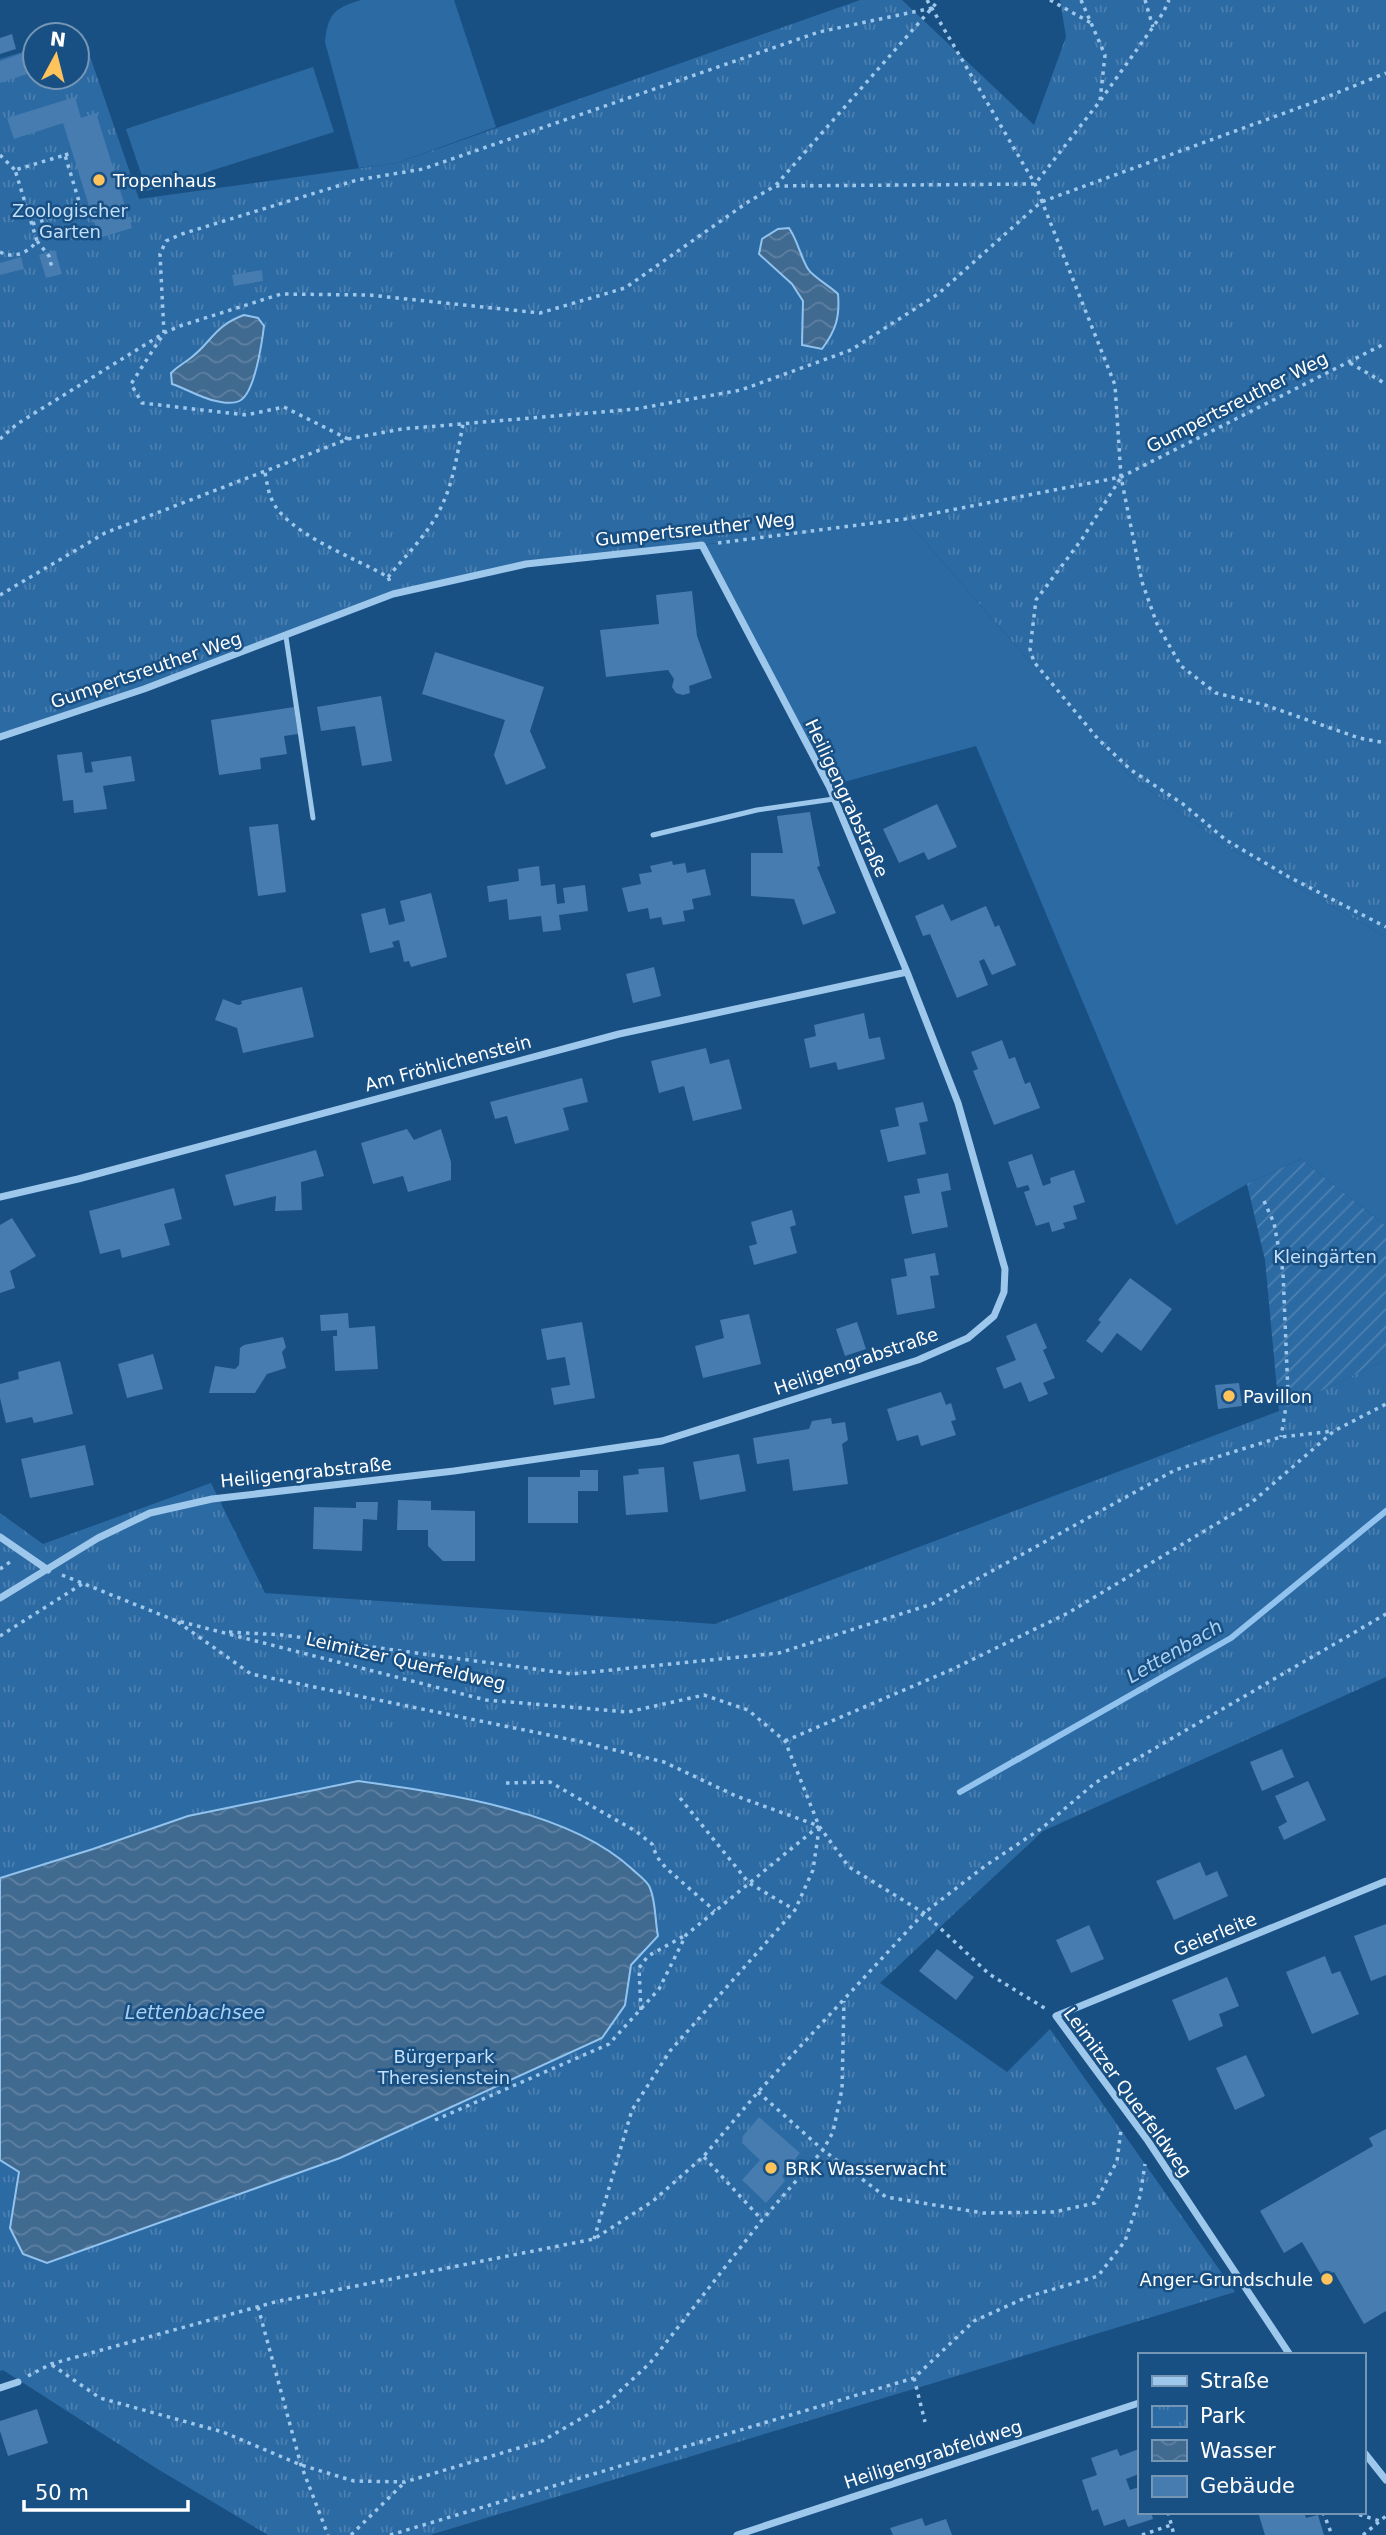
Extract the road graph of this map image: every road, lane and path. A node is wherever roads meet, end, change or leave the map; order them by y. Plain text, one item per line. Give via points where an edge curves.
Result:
1 (927, 0) edge
2 (939, 0) edge
3 (1050, 0) edge
4 (1081, 0) edge
5 (1145, 0) edge
6 (1169, 0) edge
7 (932, 8) junction
8 (1091, 23) junction
9 (1153, 27) junction
10 (1386, 73) edge
11 (1100, 102) junction
12 (72, 153) dead end
13 (0, 155) edge
14 (65, 155) junction
15 (15, 170) junction
16 (1035, 184) junction
17 (775, 186) junction
18 (1041, 202) junction
19 (89, 206) dead end
20 (81, 208) junction
21 (32, 223) junction
22 (37, 242) junction
23 (0, 252) edge
24 (52, 268) dead end
25 (164, 333) junction
26 (1386, 343) edge
27 (1350, 363) junction
28 (1386, 384) edge
29 (463, 424) junction
30 (0, 439) edge
31 (348, 439) junction
32 (265, 472) junction
33 (1121, 478) junction
34 (702, 545) junction
35 (388, 577) junction
36 (393, 594) junction
37 (0, 595) edge
38 (286, 637) junction
39 (0, 737) edge
40 (1386, 743) edge
41 (834, 799) junction
42 (313, 818) dead end
43 (653, 835) dead end
44 (1386, 927) edge
45 (908, 972) junction
46 (0, 1197) edge
47 (1264, 1201) dead end
48 (1386, 1404) edge
49 (1334, 1431) junction
50 (1281, 1437) junction
51 (0, 1537) edge
52 (48, 1570) junction
53 (82, 1584) junction
54 (0, 1598) edge
55 (1386, 1614) edge
56 (174, 1620) junction
57 (218, 1631) junction
58 (0, 1636) edge
59 (785, 1741) junction
60 (506, 1783) dead end
61 (680, 1798) dead end
62 (819, 1826) junction
63 (1386, 1881) edge
64 (749, 1883) junction
65 (795, 1910) junction
66 (715, 1911) junction
67 (924, 1913) junction
68 (685, 1935) junction
69 (845, 1999) junction
70 (641, 2011) junction
71 (1056, 2016) junction
72 (758, 2092) junction
73 (1125, 2108) junction
74 (435, 2120) dead end
75 (1148, 2141) junction
76 (823, 2150) junction
77 (704, 2156) junction
78 (762, 2220) junction
79 (594, 2239) junction
80 (258, 2307) junction
81 (1289, 2353) edge
82 (51, 2364) junction
83 (914, 2378) junction
84 (18, 2382) joint
85 (0, 2388) edge
86 (1138, 2403) edge
87 (925, 2422) dead end
88 (1365, 2454) edge
89 (301, 2465) junction
90 (1386, 2480) edge
91 (405, 2482) junction
92 (1168, 2514) edge
93 (1324, 2514) edge
94 (1357, 2514) edge
95 (1386, 2516) edge
96 (1380, 2521) junction
97 (1171, 2525) junction
98 (328, 2535) edge
99 (351, 2535) edge
100 (390, 2535) edge
101 (737, 2535) edge
102 (1142, 2535) edge
103 (1174, 2535) edge
104 (1332, 2535) edge
105 (1363, 2535) edge

1 - 7 path
2 - 7 path
3 - 8 path
4 - 8 path
5 - 9 path
6 - 9 path
7 - 16 path
7 - 17 path
7 - 25 path via 818,32 423,169 356,180 181,234 166,241 160,254
8 - 11 path via 1105,55
9 - 11 path
10 - 18 path
11 - 16 path
12 - 14 path
13 - 15 path
14 - 15 path
14 - 20 path
15 - 21 path
16 - 17 path
16 - 18 path
17 - 25 path via 625,288 540,313 369,295 281,294
18 - 29 path via 938,294 850,350 741,390 636,410
18 - 33 path via 1115,385
19 - 20 path
20 - 21 path
21 - 22 path
22 - 23 path via 29,251 8,256
22 - 24 path
25 - 30 path
25 - 31 path via 131,384 142,403 246,415 284,407
26 - 27 path, Gumpertsreuther Weg
27 - 28 path
27 - 33 path, Gumpertsreuther Weg
29 - 31 path
29 - 35 path via 443,503
31 - 32 path
32 - 35 path via 272,500 284,516 313,539
32 - 37 path via 106,533
33 - 34 path, Gumpertsreuther Weg via 905,519
33 - 40 path via 1142,582 1157,624 1181,666 1216,693
33 - 44 path via 1036,600 1030,649 1034,662 1098,739 1131,770 1226,840
34 - 36 street, Gumpertsreuther Weg via 526,564
34 - 41 street, Heiligengrabstraße
35 - 36 path
36 - 38 street, Gumpertsreuther Weg
38 - 39 street, Gumpertsreuther Weg
38 - 42 lane
41 - 43 lane via 757,810
41 - 45 street, Heiligengrabstraße
45 - 46 street, Am Fröhlichenstein via 619,1034
45 - 52 street, Heiligengrabstraße via 958,1103 1005,1269 1004,1292 994,1316 968,1338 918,1360 662,1441 212,1499 150,1513 98,1538
47 - 50 path via 1274,1223 1283,1272 1288,1394
48 - 49 path
49 - 50 path
49 - 59 path via 1251,1503 1068,1613 953,1669
50 - 57 path via 1175,1470 932,1604 779,1653 572,1674 297,1637
51 - 52 street
52 - 53 path, Leimitzer Querfeldweg
52 - 54 street, Heiligengrabstraße
53 - 56 path, Leimitzer Querfeldweg
53 - 58 path
55 - 67 path via 1096,1783
56 - 57 path, Leimitzer Querfeldweg
56 - 62 path via 251,1674 664,1762 736,1796
57 - 59 path, Leimitzer Querfeldweg via 486,1700 628,1712 704,1695 748,1710
59 - 62 path, Leimitzer Querfeldweg
60 - 66 path via 550,1782 637,1832 652,1844 666,1868
61 - 64 path
62 - 64 path
62 - 65 path via 813,1870
62 - 67 path, Leimitzer Querfeldweg via 849,1867
63 - 71 street, Geierleite
64 - 65 path
64 - 66 path
65 - 79 path via 670,2052 632,2110
66 - 68 path
67 - 69 path
67 - 71 path, Leimitzer Querfeldweg via 989,1974
68 - 70 path via 659,1989
68 - 70 path via 648,1956 639,1968
69 - 72 path
69 - 76 path via 842,2090 833,2132
70 - 74 path via 609,2044
71 - 73 street, Leimitzer Querfeldweg
72 - 76 path
72 - 77 path
73 - 75 street, Leimitzer Querfeldweg
73 - 76 path via 1117,2161 1096,2203 1054,2212 983,2213 887,2197
75 - 81 street, Leimitzer Querfeldweg
75 - 83 path via 1140,2196 1125,2241 1097,2276 1027,2297 974,2321
76 - 78 path
77 - 78 path
77 - 79 path via 653,2201
78 - 91 path via 650,2362 606,2404 542,2441
79 - 80 path
80 - 82 path
80 - 89 path
82 - 84 path
82 - 89 path via 100,2398 223,2432
83 - 87 path
83 - 100 path
84 - 85 street
86 - 101 street, Heiligengrabfeldweg
88 - 90 street
89 - 91 path via 354,2481
89 - 98 path
91 - 99 path
92 - 97 path
93 - 104 path
94 - 96 path
95 - 96 path
96 - 105 path
97 - 102 path
97 - 103 path

